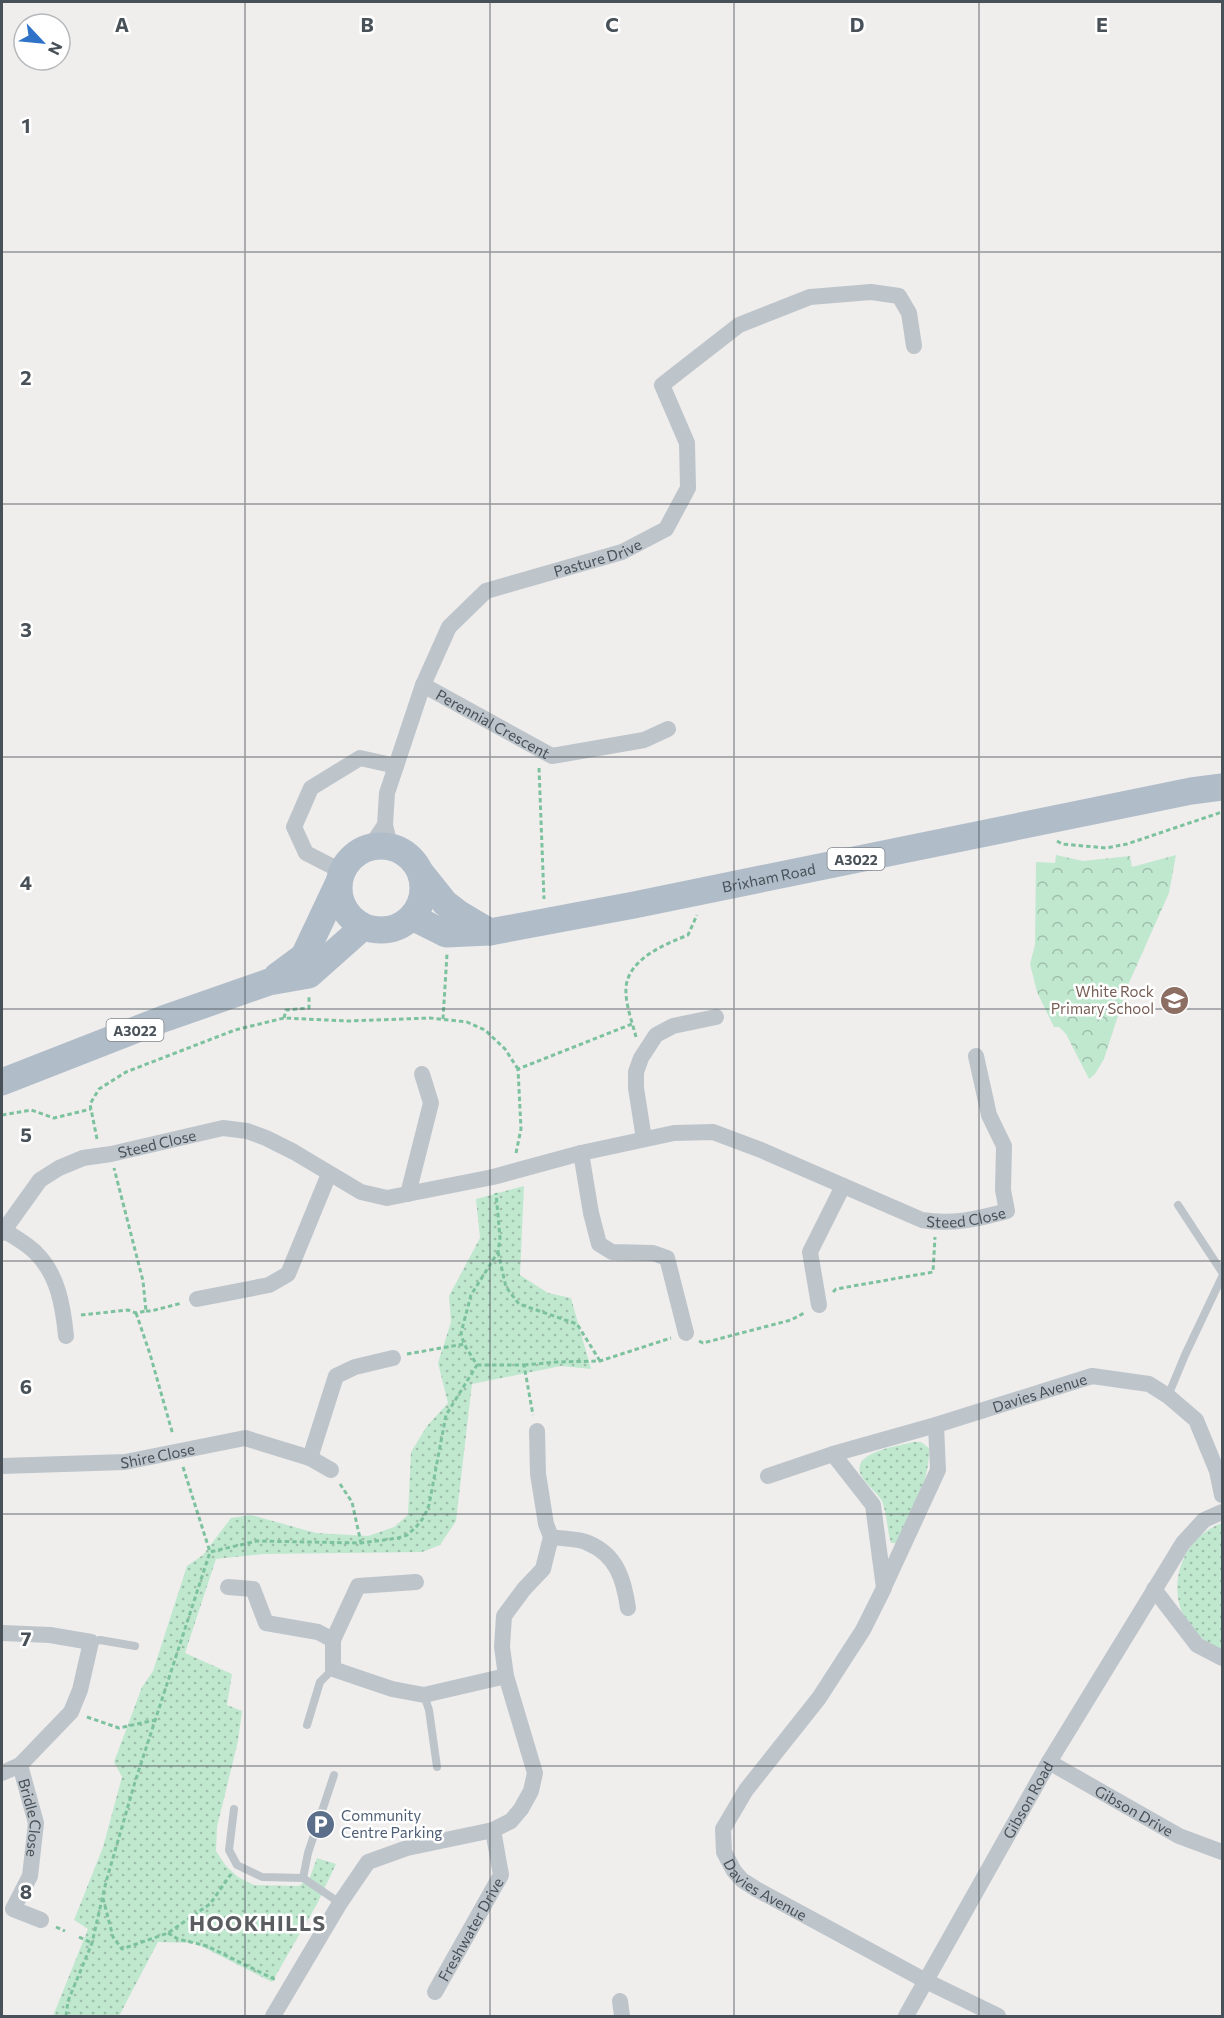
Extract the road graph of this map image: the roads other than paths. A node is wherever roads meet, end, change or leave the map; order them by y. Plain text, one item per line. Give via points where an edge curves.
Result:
1 (915, 346) dead end
2 (423, 685) junction
3 (668, 729) dead end
4 (396, 766) junction
5 (1222, 786) edge
6 (382, 839) junction
7 (421, 873) junction
8 (340, 878) junction
9 (412, 917) junction
10 (363, 927) junction
11 (490, 932) junction
12 (269, 982) junction
13 (716, 1017) dead end
14 (976, 1056) dead end
15 (422, 1074) dead end
16 (2, 1082) edge
17 (644, 1139) junction
18 (581, 1153) junction
19 (329, 1174) junction
20 (843, 1186) junction
21 (408, 1194) junction
22 (1178, 1205) dead end
23 (3, 1232) edge
24 (1222, 1272) edge
25 (1222, 1277) edge
26 (196, 1299) road end
27 (819, 1305) dead end
28 (686, 1333) road end
29 (66, 1336) dead end
30 (393, 1358) road end
31 (1168, 1396) junction
32 (936, 1425) junction
33 (537, 1431) road end
34 (833, 1454) junction
35 (310, 1458) junction
36 (2, 1466) edge
37 (331, 1470) road end
38 (768, 1476) dead end
39 (1222, 1495) edge
40 (1222, 1512) edge
41 (551, 1537) junction
42 (416, 1582) dead end
43 (228, 1587) dead end
44 (884, 1588) junction
45 (1154, 1589) junction
46 (628, 1608) dead end
47 (2, 1633) edge
48 (333, 1640) junction
49 (91, 1642) junction
50 (135, 1646) dead end
51 (1222, 1658) edge
52 (333, 1669) junction
53 (506, 1676) junction
54 (424, 1695) junction
55 (307, 1725) dead end
56 (1049, 1761) junction
57 (20, 1765) junction
58 (437, 1767) dead end
59 (2, 1773) edge
60 (334, 1775) dead end
61 (234, 1809) dead end
62 (493, 1830) junction
63 (1222, 1852) edge
64 (303, 1878) junction
65 (340, 1903) junction
66 (41, 1920) dead end
67 (926, 1981) junction
68 (435, 1992) dead end
69 (273, 2016) edge
70 (906, 2016) edge
71 (998, 2016) edge

1 - 2 street, Pasture Drive via 909,313 899,296 871,292 810,297 739,325 662,385 687,443 688,488 666,529 622,552 486,591 449,627
2 - 3 street, Perennial Crescent via 552,756 644,740
2 - 4 street, Pasture Drive
4 - 6 street, Pasture Drive via 387,793
4 - 8 street via 360,758 311,788 294,827 306,854
5 - 11 main road, Brixham Road / A3022
6 - 7 main road via 408,856
6 - 8 main road, A3022 via 355,854
7 - 9 main road via 423,892
7 - 11 main road via 445,903
8 - 10 main road via 342,905
8 - 12 main road, A3022 via 304,956
9 - 10 main road via 389,930
9 - 11 main road, Brixham Road / A3022 via 446,934
10 - 12 main road, A3022 via 309,975
12 - 16 main road, A3022
13 - 17 street via 673,1026 656,1035 641,1058 636,1088
14 - 20 street, Steed Close via 989,1115 1004,1146 1003,1190 1007,1211 968,1221 922,1220
15 - 21 street via 431,1103
17 - 18 street, Steed Close
17 - 20 street, Steed Close via 713,1132
18 - 21 street, Steed Close via 493,1177
18 - 28 street via 598,1244 612,1252 653,1253 667,1258
19 - 21 street, Steed Close via 362,1192 387,1198
19 - 23 street, Steed Close via 266,1138 223,1128 83,1158 59,1168 40,1180
19 - 26 street via 288,1274 269,1285
20 - 27 street via 810,1252
22 - 24 lane
23 - 29 street, Steed Close via 35,1252 50,1271 60,1295
25 - 31 lane
30 - 35 street via 336,1376
31 - 32 street, Davies Avenue via 1149,1384 1092,1376
31 - 39 street, Davies Avenue via 1196,1420 1217,1471
32 - 34 street, Davies Avenue
32 - 44 street, Davies Avenue via 938,1470
33 - 41 street via 538,1474
34 - 38 street, Davies Avenue
34 - 44 street via 873,1505
35 - 36 street, Shire Close via 245,1438 125,1462
35 - 37 street, Shire Close
40 - 45 street, Gibson Road via 1204,1520 1183,1542
41 - 46 street via 587,1542 611,1557 625,1587
41 - 53 street via 543,1569 504,1616 502,1647
42 - 48 street via 358,1586
43 - 48 street via 253,1589 266,1623 318,1632
44 - 67 street, Davies Avenue via 863,1630 819,1698 732,1812 723,1829 724,1852 742,1880
45 - 51 street via 1197,1645
45 - 56 street, Gibson Road
47 - 49 street
48 - 52 street
49 - 50 lane
49 - 57 street, Bridle Close via 71,1712
52 - 54 street via 392,1689
52 - 55 lane via 320,1682
53 - 54 street
53 - 62 street via 535,1773 521,1809 511,1821
54 - 58 lane
56 - 63 street, Gibson Drive via 1179,1836
56 - 67 street, Gibson Road
57 - 59 street, Bridle Close
57 - 66 street, Bridle Close via 36,1823 30,1876 13,1909
60 - 64 lane
61 - 64 lane via 229,1850 237,1865 262,1877
62 - 65 street via 407,1848 368,1862
62 - 68 street, Freshwater Drive via 501,1875
64 - 65 lane
65 - 69 street
67 - 70 street, Gibson Road
67 - 71 street, Davies Avenue

